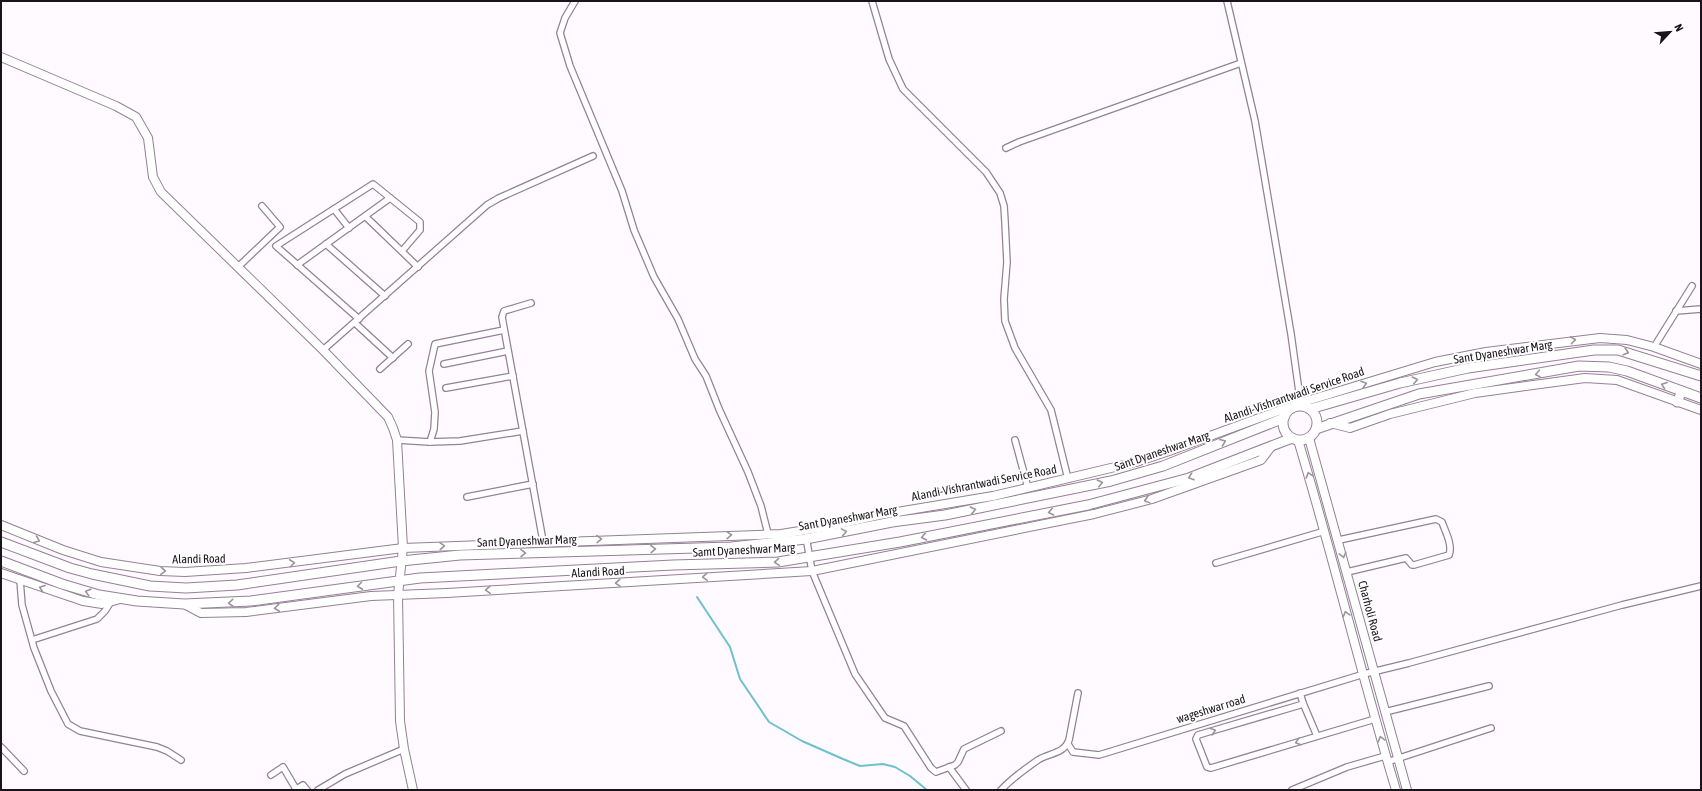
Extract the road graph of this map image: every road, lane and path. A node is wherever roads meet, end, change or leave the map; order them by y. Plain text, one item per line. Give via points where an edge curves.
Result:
1 (575, 1) edge
2 (872, 1) edge
3 (1227, 1) edge
4 (1, 57) edge
5 (1241, 63) junction
6 (1006, 148) dead end
7 (593, 156) dead end
8 (390, 198) junction
9 (262, 206) dead end
10 (334, 209) junction
11 (366, 217) junction
12 (349, 228) junction
13 (326, 244) junction
14 (402, 251) junction
15 (297, 265) junction
16 (239, 266) junction
17 (418, 267) junction
18 (1692, 286) dead end
19 (385, 296) junction
20 (531, 303) dead end
21 (1701, 309) edge
22 (1676, 311) junction
23 (357, 321) junction
24 (504, 330) junction
25 (408, 344) dead end
26 (1654, 347) junction
27 (323, 350) junction
28 (508, 351) junction
29 (393, 358) junction
30 (444, 364) dead end
31 (1701, 364) edge
32 (380, 369) dead end
33 (513, 376) junction
34 (1701, 376) edge
35 (446, 388) dead end
36 (1682, 391) junction
37 (1701, 398) edge
38 (1678, 402) junction
39 (1304, 406) junction
40 (1701, 410) edge
41 (1284, 418) junction
42 (1330, 424) junction
43 (1316, 429) junction
44 (523, 431) junction
45 (1309, 438) junction
46 (1295, 439) junction
47 (397, 440) junction
48 (1015, 440) dead end
49 (430, 442) junction
50 (1271, 447) junction
51 (1068, 479) junction
52 (533, 484) junction
53 (1028, 488) junction
54 (1325, 491) junction
55 (1314, 493) junction
56 (467, 497) dead end
57 (1, 525) edge
58 (1325, 530) junction
59 (768, 534) junction
60 (805, 534) junction
61 (1339, 540) junction
62 (1, 542) edge
63 (544, 542) junction
64 (403, 548) junction
65 (812, 557) junction
66 (1, 561) edge
67 (401, 561) junction
68 (1216, 562) dead end
69 (812, 571) junction
70 (1347, 572) junction
71 (1, 573) edge
72 (20, 580) junction
73 (398, 581) junction
74 (1701, 586) edge
75 (398, 596) junction
76 (120, 599) junction
77 (110, 603) junction
78 (184, 604) junction
79 (32, 640) junction
80 (1374, 671) junction
81 (1364, 674) junction
82 (1489, 686) dead end
83 (1078, 693) dead end
84 (1300, 693) junction
85 (1303, 703) junction
86 (1385, 712) junction
87 (1375, 718) junction
88 (1491, 728) dead end
89 (1001, 731) dead end
90 (1317, 736) junction
91 (1068, 744) junction
92 (1, 747) edge
93 (404, 749) junction
94 (1386, 759) junction
95 (1399, 759) junction
96 (181, 760) dead end
97 (949, 767) junction
98 (24, 771) dead end
99 (271, 775) dead end
100 (295, 790) edge
101 (307, 790) edge
102 (318, 790) edge
103 (413, 790) edge
104 (966, 790) edge
105 (1001, 790) edge
106 (1292, 790) edge
107 (1396, 790) edge
108 (1407, 790) edge

1 - 59 street via 560,33 570,66 617,178 634,230 654,277 706,376 748,472 762,506
2 - 51 street via 889,59 902,89 986,172 1000,194 1006,222 1005,321 1015,348 1052,410
3 - 5 street
4 - 16 street via 136,117 148,138 153,177 161,192
5 - 6 street
5 - 39 street via 1255,121
7 - 17 street via 499,198
8 - 10 street via 373,184
8 - 11 street
8 - 14 street via 416,218 421,226
9 - 16 street via 280,227
10 - 12 street
10 - 15 street via 276,246
11 - 12 street
11 - 14 street
12 - 13 street
13 - 15 street
13 - 19 street
14 - 17 street
15 - 23 street
16 - 27 street
17 - 19 street
18 - 22 street
19 - 23 street
20 - 24 street via 504,311
21 - 22 street
22 - 26 street
23 - 27 street
23 - 29 street
24 - 28 street
24 - 49 street via 435,344 429,371 435,412
25 - 29 street
26 - 31 street, Alandi-Vishrantwadi Service Road
39 -> 26 street, Alandi-Vishrantwadi Service Road via 1435,362 1486,352 1600,338 1627,340
27 - 47 street via 378,406 393,428
28 - 30 street
28 - 33 street
29 - 32 street
33 - 35 street
33 - 44 street
39 -> 34 main road, Sant Dyaneshwar Marg via 1468,368 1594,350 1618,350
36 - 37 main road
36 - 38 main road
36 -> 42 main road via 1609,367 1579,366 1419,394
38 - 40 street
38 - 42 street via 1617,380 1585,378 1475,393 1390,414 1350,428
39 - 41 main road, Sant Dyaneshwar Marg via 1290,410
39 - 43 main road via 1316,418
39 - 51 street, Alandi-Vishrantwadi Service Road via 1169,451
41 - 46 main road via 1285,430
60 -> 41 main road, Sant Dyaneshwar Marg via 945,515 1111,481 1163,466
42 - 43 main road
43 - 45 main road
44 - 49 street via 460,441
44 - 52 street
45 - 46 main road
45 - 54 street, Charholi Road
46 - 50 main road
55 -> 46 street, Charholi Road
47 - 49 street
47 - 64 street
48 - 53 street
50 -> 65 main road via 1189,478 1088,505
50 -> 69 street via 1260,460 1152,499 1048,524
51 - 53 street, Alandi-Vishrantwadi Service Road
52 - 56 street
52 - 63 street
53 - 60 street, Alandi-Vishrantwadi Service Road via 879,515
54 - 55 street
54 - 61 street, Charholi Road
55 - 58 street, Charholi Road
57 -> 64 street, Alandi Road via 101,562 173,572 237,570
58 - 68 street
81 -> 58 street, Charholi Road
59 - 60 street, Alandi-Vishrantwadi Service Road
63 -> 59 street, Alandi-Vishrantwadi Service Road
60 - 65 street
67 -> 60 main road, Sant Dyaneshwar Marg via 506,553 731,547
61 -> 70 street, Charholi Road
61 - 70 street via 1436,519 1442,522 1447,535 1450,549 1448,555 1414,566 1406,558
62 - 67 main road, Sant Dyaneshwar Marg via 70,568 137,584 166,587 230,586
64 -> 63 street, Alandi Road
64 - 67 street
65 - 69 street
65 -> 73 main road, Samt Dyaneshwar Marg via 778,562 673,565
76 -> 66 main road via 83,591
67 - 73 street
69 -> 75 street, Alandi Road
69 - 97 street via 855,674 873,702 888,720 904,726 934,771
70 - 80 street, Charholi Road
71 - 72 street
77 -> 72 street via 83,601
72 - 79 street via 22,605
73 - 75 street
73 -> 78 main road via 251,601
74 - 80 street, wageshwar road
75 -> 78 street, Alandi Road via 371,596 246,612 208,614
75 - 93 street via 398,675
76 - 77 street
76 - 78 main road
77 - 79 street via 97,619
79 - 96 street via 51,691 62,714 74,728 157,747
80 - 81 street, wageshwar road
80 - 86 street, Charholi Road
81 - 84 street, wageshwar road
81 - 87 street, Charholi Road
82 - 86 street
83 - 91 street
84 - 85 street
84 - 91 street, wageshwar road via 1099,755 1073,752
85 - 90 street
90 -> 85 street via 1211,768 1207,767 1196,739 1198,735
86 - 95 street, Charholi Road
87 - 90 street
94 -> 87 street, Charholi Road
88 - 95 street
89 - 97 street via 964,750 958,762
91 - 105 street via 1063,749 1037,760
92 - 98 street
93 - 102 street via 345,774
93 - 103 street
94 - 95 street
94 - 106 street via 1347,767
94 - 107 street, Charholi Road
95 - 108 street, Charholi Road
97 - 104 street
99 - 100 street via 283,767
100 - 101 street via 303,785

